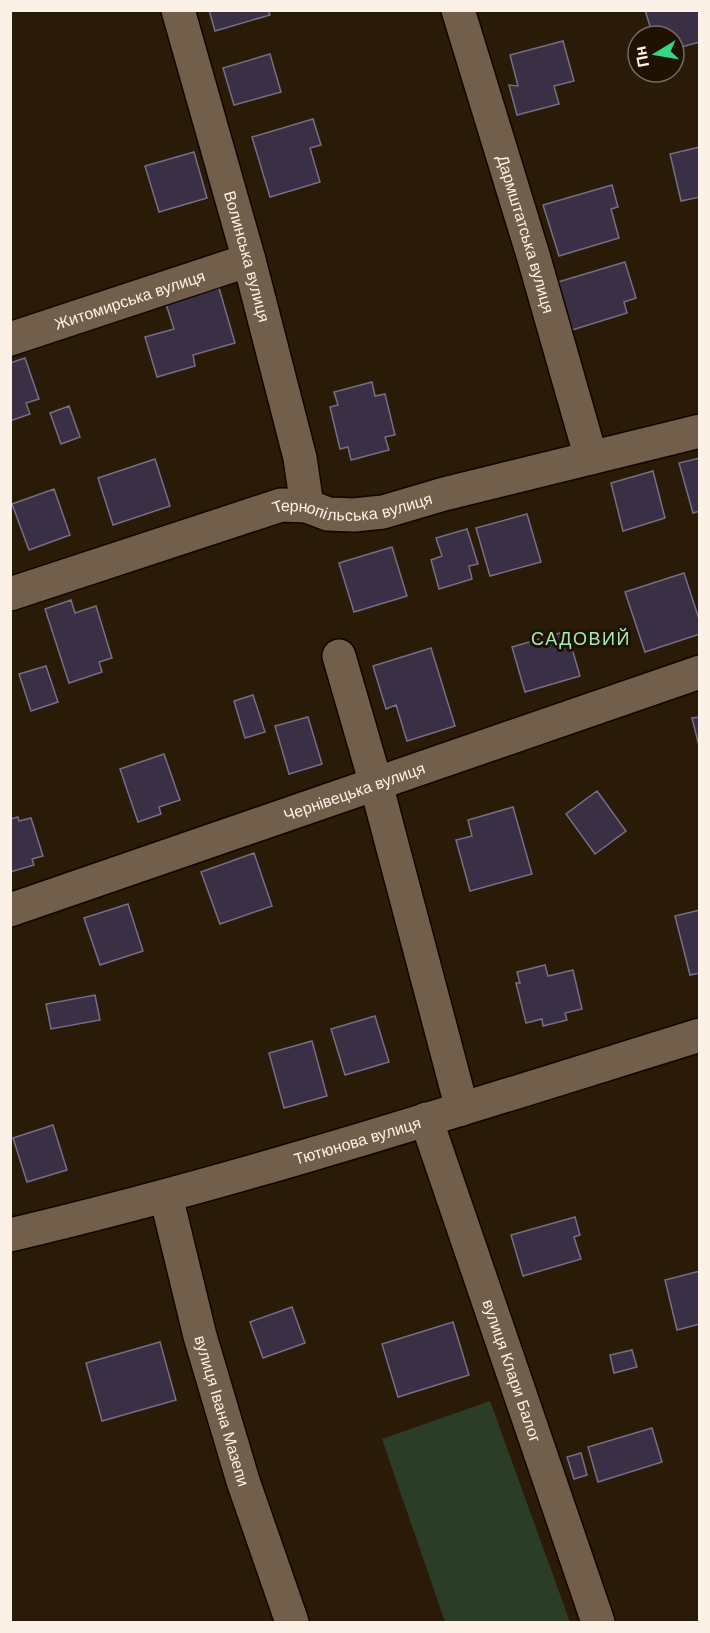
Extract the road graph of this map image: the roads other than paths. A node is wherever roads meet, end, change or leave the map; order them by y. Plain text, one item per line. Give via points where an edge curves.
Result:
1 (178, 10) edge
2 (458, 10) edge
3 (249, 260) junction
4 (10, 339) edge
5 (699, 431) edge
6 (591, 458) junction
7 (307, 506) junction
8 (10, 594) edge
9 (339, 656) dead end
10 (699, 672) edge
11 (376, 784) junction
12 (10, 910) edge
13 (699, 1035) edge
14 (462, 1109) junction
15 (426, 1119) junction
16 (166, 1196) junction
17 (10, 1235) edge
18 (292, 1623) edge
19 (598, 1623) edge

1 - 3 street, Волинська вулиця
2 - 6 street, Дармштатська вулиця
3 - 4 street, Житомирська вулиця
3 - 7 street, Волинська вулиця via 300,458
5 - 6 street, Тернопільська вулиця
6 - 7 street, Тернопільська вулиця via 383,512 328,514
7 - 8 street, Тернопільська вулиця via 280,506
9 - 11 street
10 - 11 street, Чернівецька вулиця
11 - 12 street, Чернівецька вулиця
11 - 14 street
13 - 14 street, Тютюнова вулиця
14 - 15 street, Тютюнова вулиця
15 - 16 street, Тютюнова вулиця
15 - 19 street, вулиця Клари Балог
16 - 17 street, Тютюнова вулиця
16 - 18 street, вулиця Івана Мазепи via 200,1336 243,1481

